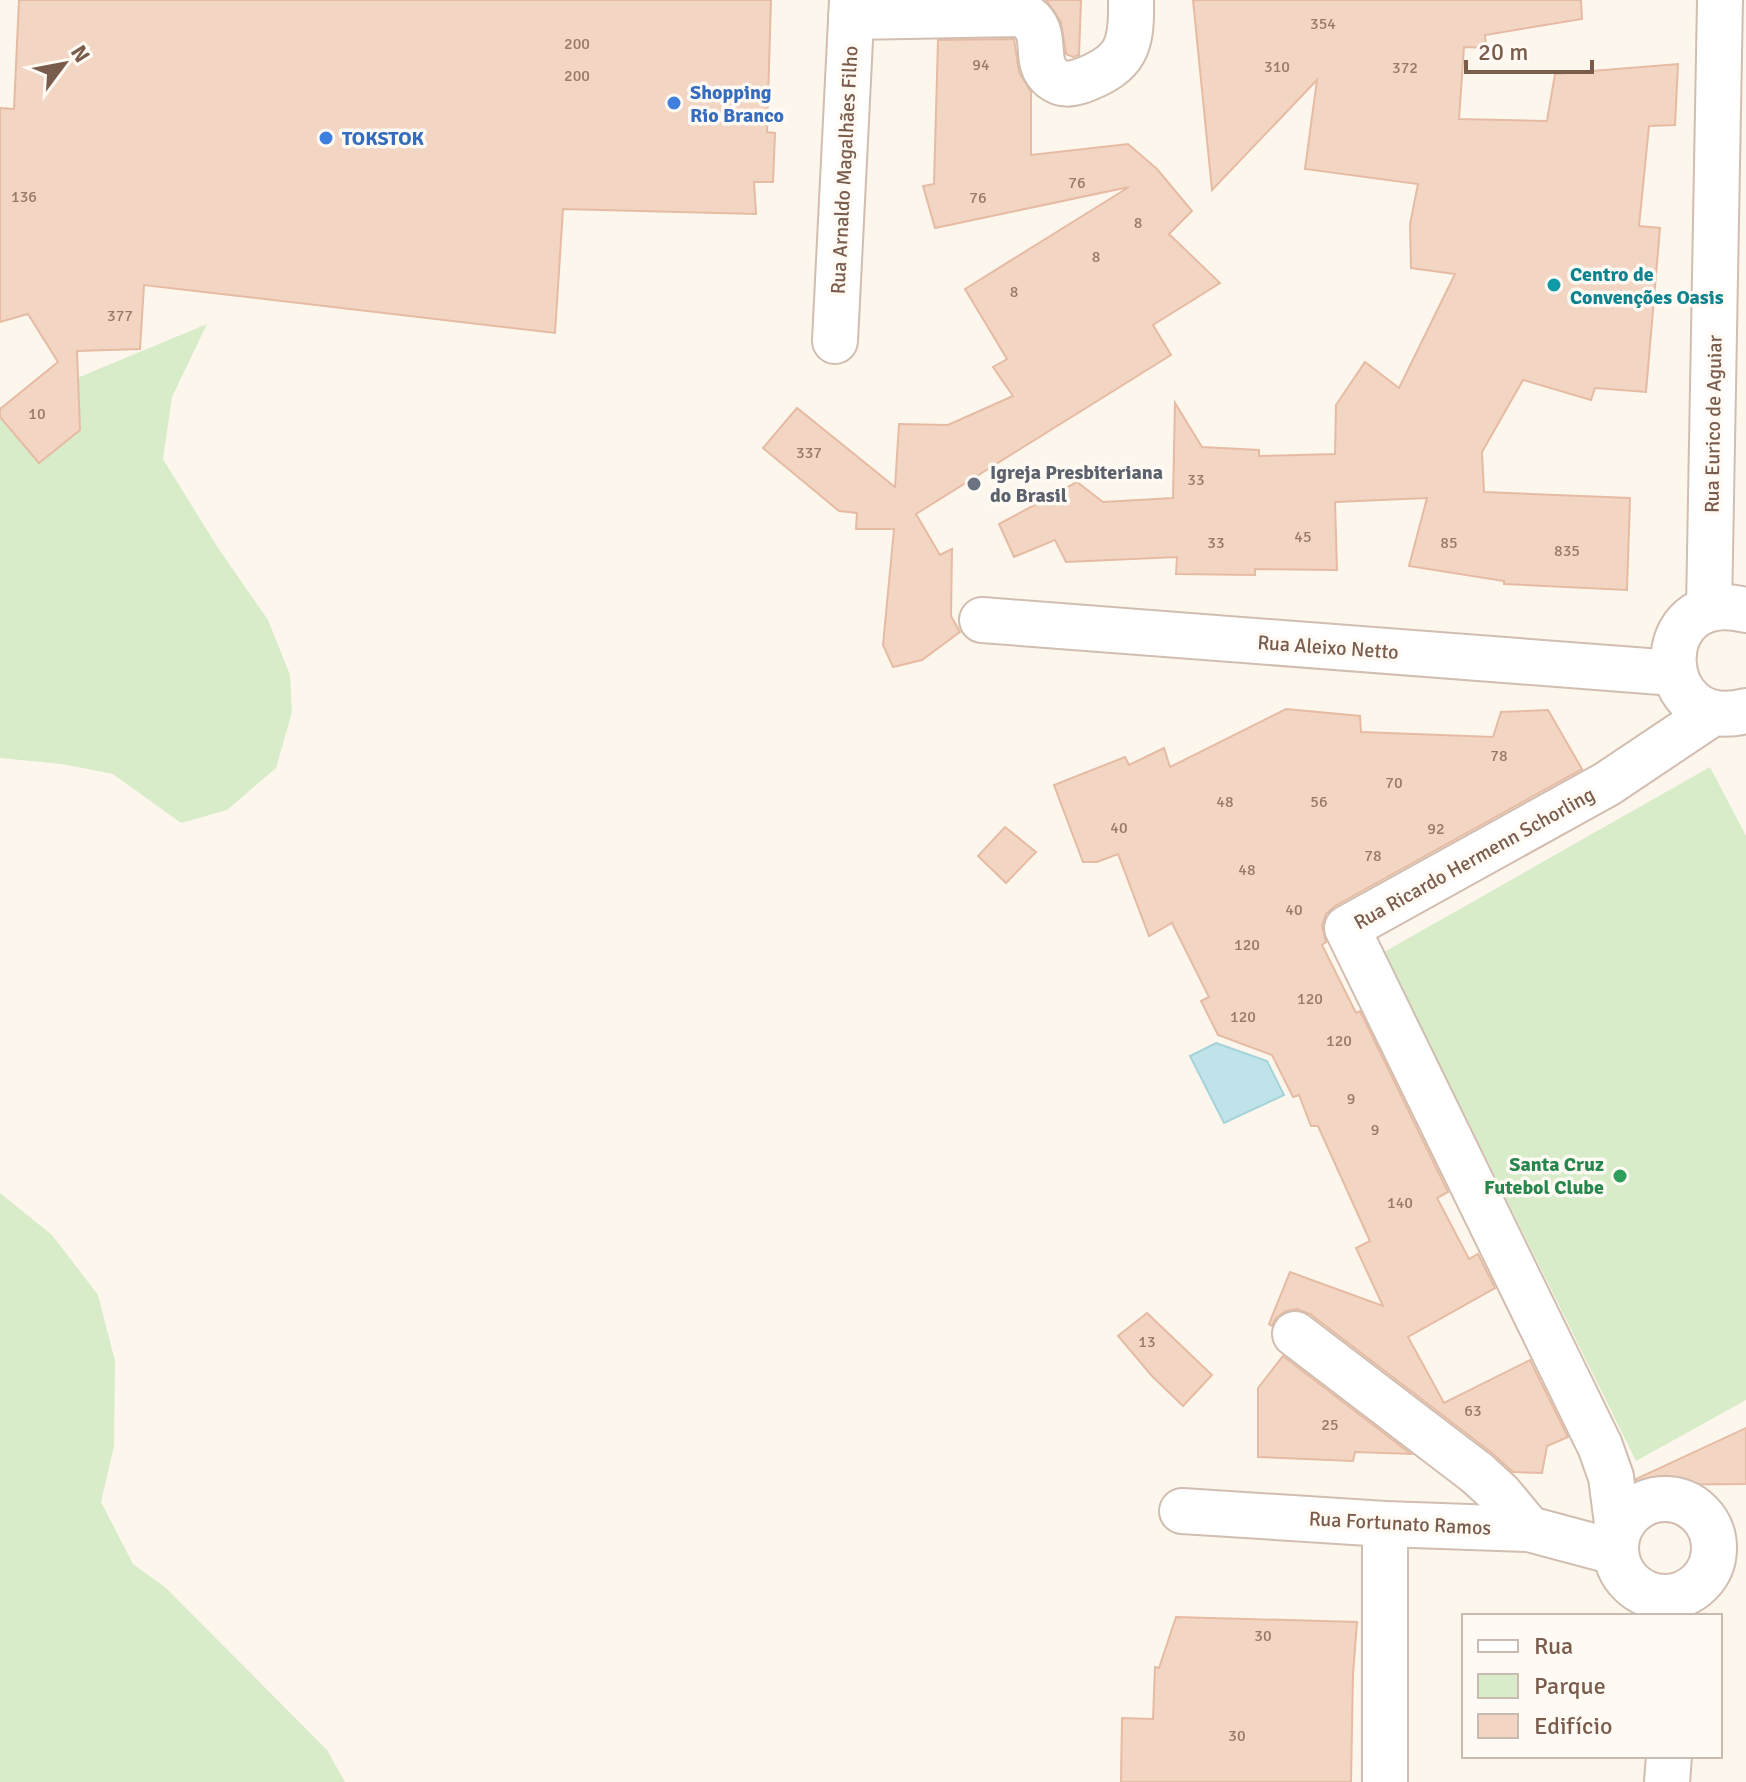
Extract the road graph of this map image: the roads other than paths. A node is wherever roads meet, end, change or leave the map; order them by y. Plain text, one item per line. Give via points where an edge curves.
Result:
1 (1131, 0) edge
2 (1720, 0) edge
3 (852, 8) edge
4 (835, 341) dead end
5 (1728, 609) edge
6 (982, 620) dead end
7 (1674, 673) junction
8 (1734, 718) edge
9 (1295, 1334) dead end
10 (1182, 1511) dead end
11 (1385, 1524) junction
12 (1529, 1529) junction
13 (1617, 1541) junction
14 (1729, 1563) edge
15 (1680, 1606) edge
16 (1669, 1758) edge
17 (1385, 1782) edge
18 (1667, 1782) edge

1 - 3 street via 1132,31 1123,55 1104,73 1069,85 1054,80 1043,68 1040,34 1035,21 1023,14
2 - 5 street, Rua Eurico de Aguiar
3 - 4 street, Rua Arnaldo Magalhães Filho
5 - 7 street via 1692,618 1678,633
6 - 7 street, Rua Aleixo Netto
7 - 8 street via 1681,691 1695,705
8 - 13 street, Rua Ricardo Hermenn Schorling via 1347,928 1600,1446 1611,1477
9 - 12 street via 1477,1473
10 - 11 street, Rua Fortunato Ramos
11 - 12 street, Rua Fortunato Ramos
11 - 17 street
12 - 13 street, Rua Fortunato Ramos
13 - 14 street via 1630,1512 1649,1501 1671,1498 1691,1506 1707,1521
13 - 15 street via 1620,1569 1631,1584
14 - 15 street
16 - 18 street

